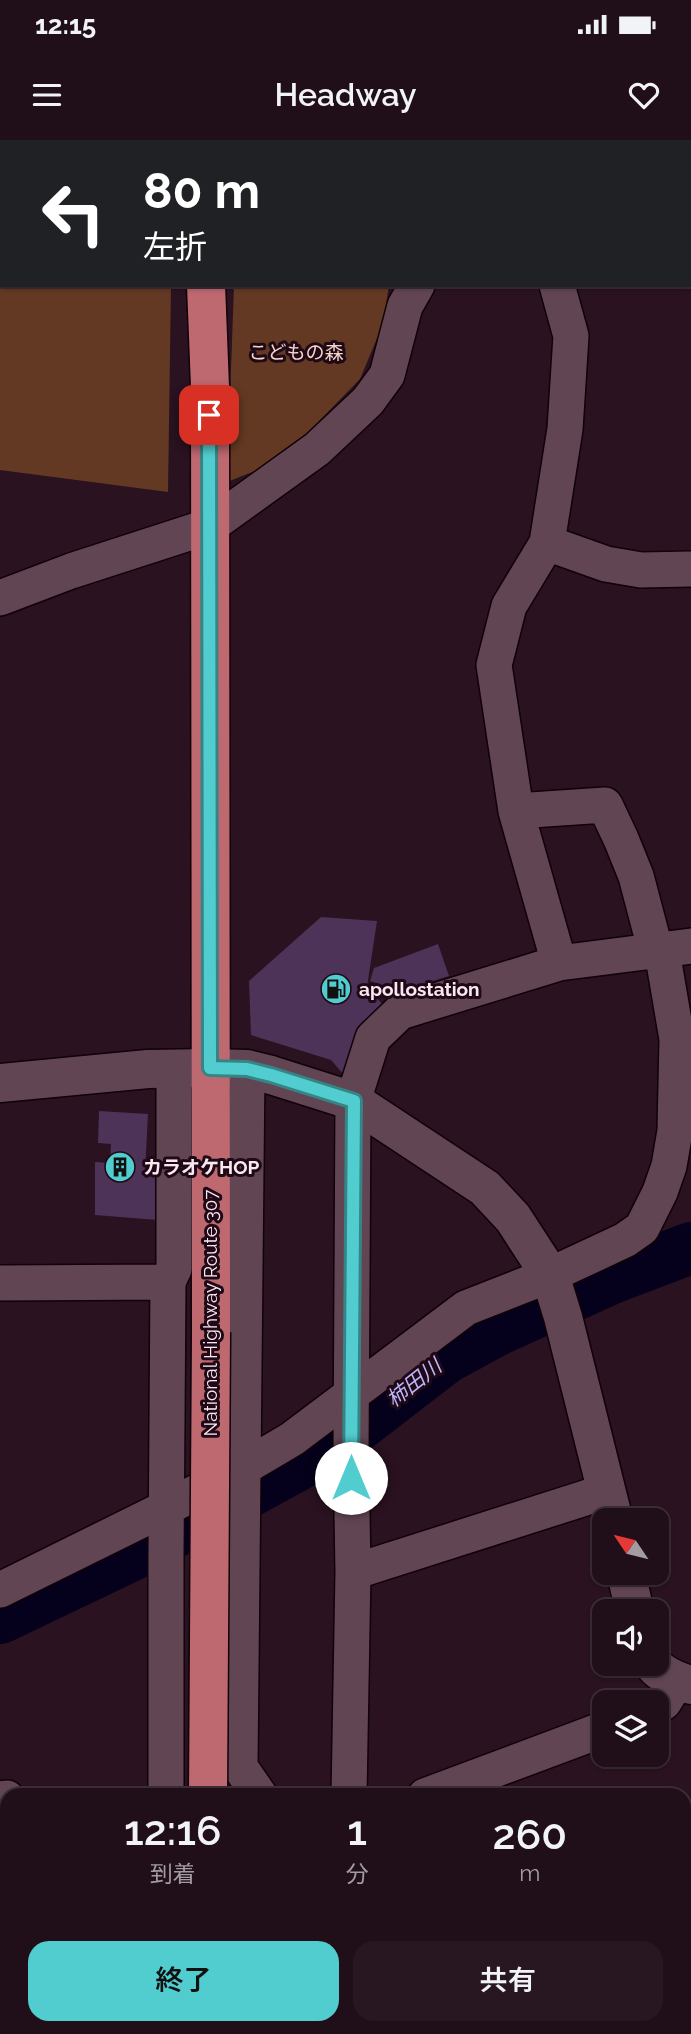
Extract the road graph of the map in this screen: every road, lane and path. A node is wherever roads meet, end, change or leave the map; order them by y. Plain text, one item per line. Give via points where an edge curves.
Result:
1 (206, 287) edge
2 (416, 287) edge
3 (558, 287) edge
4 (209, 526) junction
5 (547, 543) junction
6 (691, 569) edge
7 (0, 598) edge
8 (516, 811) junction
9 (670, 949) edge
10 (559, 963) junction
11 (210, 1069) junction
12 (0, 1083) edge
13 (354, 1101) junction
14 (551, 1278) junction
15 (169, 1282) junction
16 (0, 1283) edge
17 (352, 1400) junction
18 (243, 1473) junction
19 (610, 1506) edge
20 (166, 1508) junction
21 (353, 1572) junction
22 (0, 1590) edge
23 (592, 1733) edge
24 (166, 1788) edge
25 (208, 1788) edge
26 (254, 1788) edge
27 (349, 1788) edge
28 (446, 1788) edge

1 - 4 highway, National Highway Route 307
2 - 4 street via 405,306 387,376 368,401 317,449
3 - 5 street via 571,336 565,429
4 - 7 street
4 - 11 highway, National Highway Route 307
5 - 6 street via 606,564
5 - 8 street via 509,606 494,665
8 - 9 street via 605,806
8 - 10 street
9 - 10 street
9 - 14 street via 677,1039 675,1131 660,1192 642,1228
10 - 13 street via 400,1012 373,1038
11 - 12 street via 148,1069
11 - 13 street via 271,1075
11 - 15 street
11 - 18 street
11 - 25 highway, National Highway Route 307, bridge
13 - 14 street via 485,1188 513,1218
13 - 17 street
14 - 17 street via 466,1308
14 - 19 street
15 - 16 street
15 - 20 street
17 - 18 street
17 - 21 street
18 - 20 street
18 - 26 street via 240,1767
19 - 21 street
20 - 22 street
20 - 24 street
21 - 27 street
23 - 28 street

